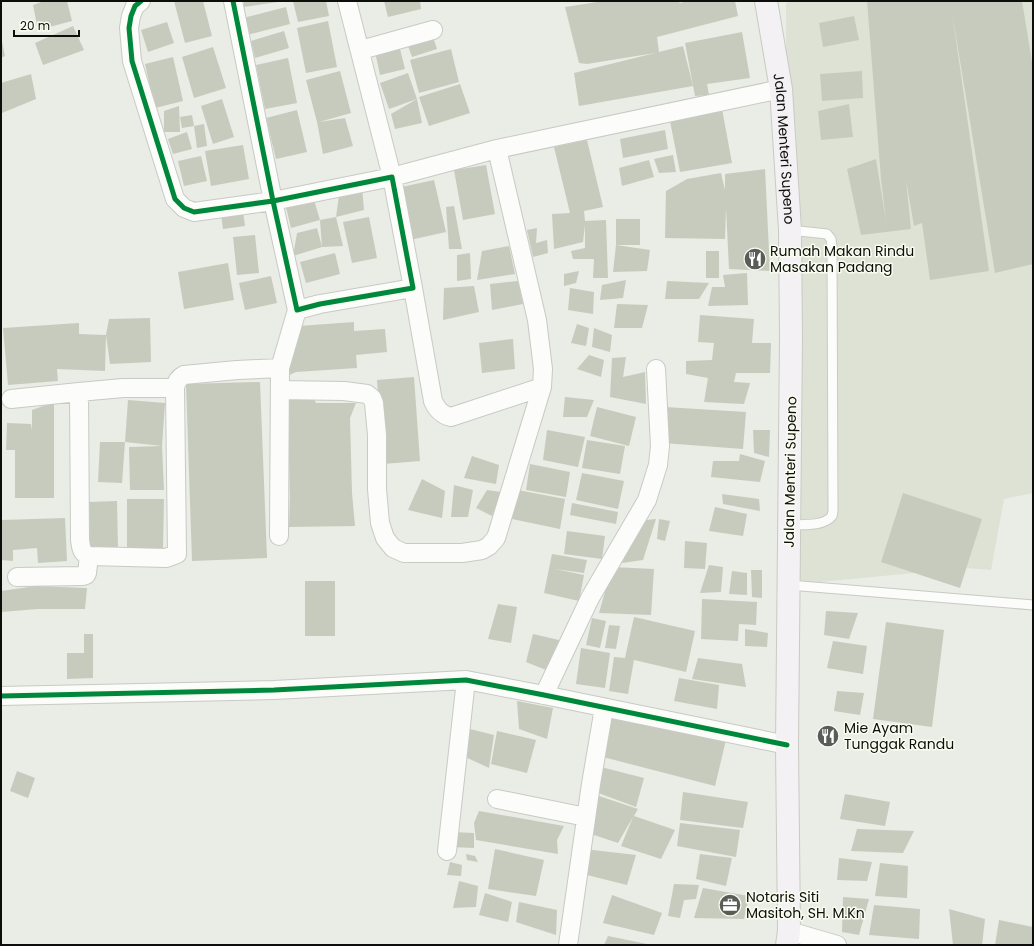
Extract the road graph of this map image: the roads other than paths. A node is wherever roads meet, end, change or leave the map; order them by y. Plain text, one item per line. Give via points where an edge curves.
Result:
1 (141, 1) edge
2 (233, 1) edge
3 (347, 1) edge
4 (766, 1) edge
5 (433, 30) dead end
6 (361, 50) junction
7 (781, 89) junction
8 (497, 149) junction
9 (392, 177) junction
10 (273, 201) junction
11 (790, 230) junction
12 (413, 288) junction
13 (297, 310) junction
14 (280, 368) junction
15 (656, 369) dead end
16 (542, 387) junction
17 (175, 388) junction
18 (280, 390) junction
19 (79, 392) junction
20 (11, 399) dead end
21 (789, 525) junction
22 (278, 536) dead end
23 (89, 556) junction
24 (17, 577) dead end
25 (789, 585) junction
26 (1033, 605) edge
27 (466, 680) junction
28 (544, 695) junction
29 (1, 696) edge
30 (604, 708) junction
31 (787, 745) junction
32 (497, 799) dead end
33 (586, 817) junction
34 (447, 851) dead end
35 (788, 938) edge
36 (568, 945) edge
37 (837, 945) edge

1 - 10 street via 135,6 129,28 132,62 175,199 184,208 194,212
2 - 10 street
3 - 6 street
4 - 7 main road, Jalan Menteri Supeno
5 - 6 street
6 - 9 street
7 - 8 street
7 - 11 main road, Jalan Menteri Supeno
8 - 9 street
8 - 16 street via 537,320 543,369
9 - 10 street
9 - 12 street
10 - 13 street
11 - 21 main road, Jalan Menteri Supeno
11 - 21 lane via 827,234 831,239 833,511 827,521
12 - 13 street
12 - 16 street via 433,401 436,408 445,416 451,417
13 - 14 street
14 - 17 street via 184,375 180,377
14 - 18 street
15 - 28 street via 660,446 658,465 647,500 590,598
16 - 18 street via 496,538 482,550 462,553 404,553 393,548 385,538 380,523 377,435 372,398 367,394 344,391
17 - 19 street via 123,388
17 - 23 street via 177,554 166,558
18 - 22 street
19 - 20 street
19 - 23 street via 80,540 84,554
21 - 25 main road, Jalan Menteri Supeno
23 - 24 street via 87,573 83,576
25 - 26 lane
25 - 31 main road, Jalan Menteri Supeno
27 - 28 street
27 - 29 street via 274,690
27 - 34 street
28 - 30 street
30 - 31 street
30 - 33 street
31 - 35 main road, Jalan Menteri Supeno
32 - 33 street
33 - 36 street
35 - 37 street

